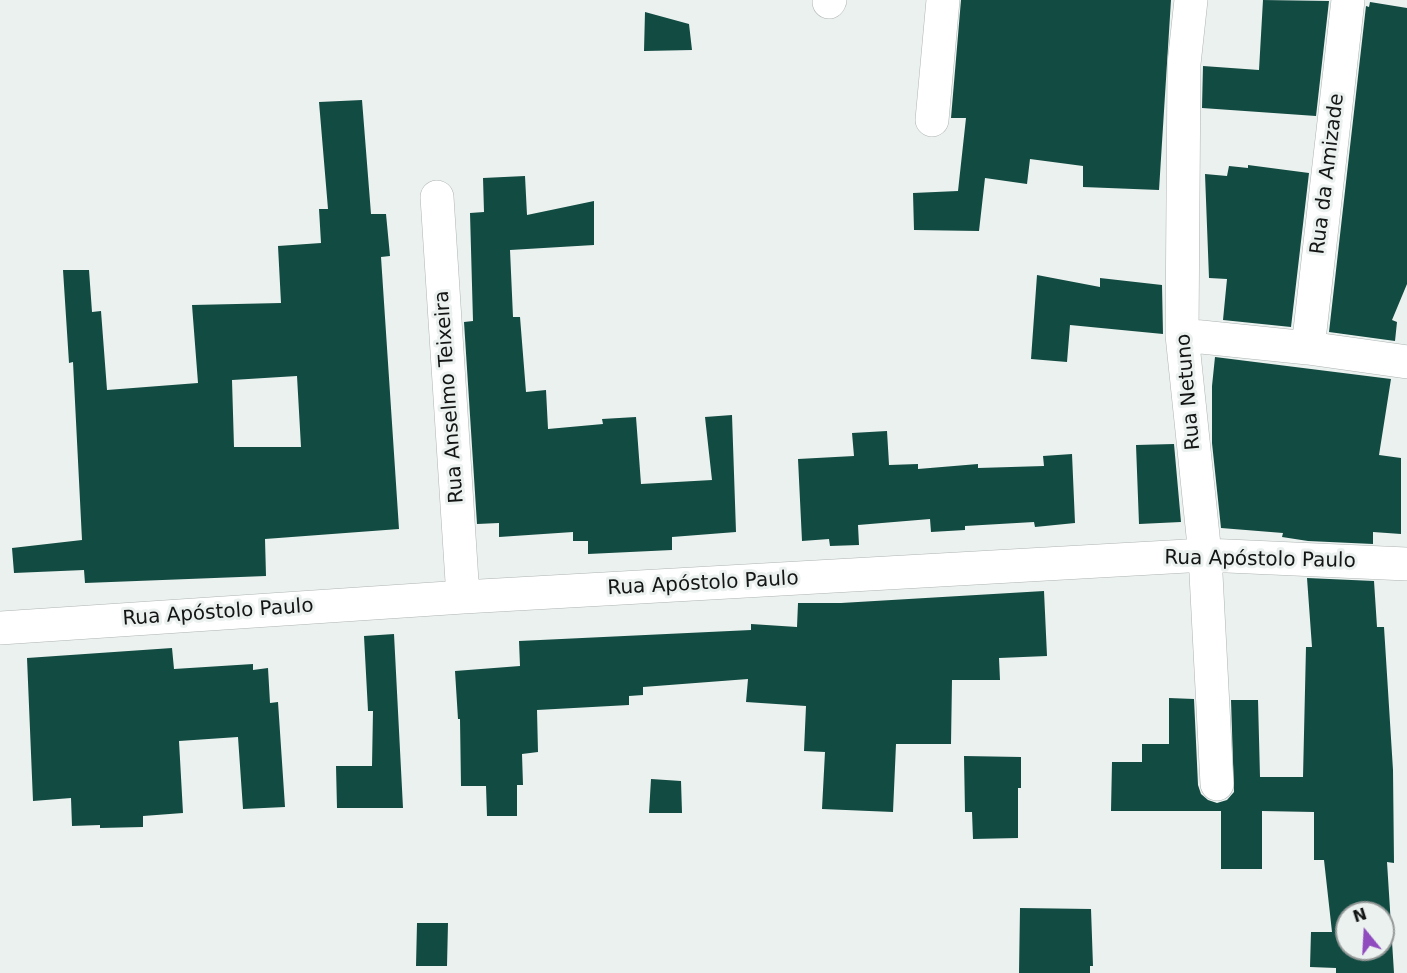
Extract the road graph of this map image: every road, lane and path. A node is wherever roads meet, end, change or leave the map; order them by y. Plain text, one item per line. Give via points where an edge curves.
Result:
1 (943, 0) edge
2 (1191, 0) edge
3 (1348, 0) edge
4 (932, 120) dead end
5 (437, 197) dead end
6 (1182, 335) junction
7 (1308, 348) junction
8 (1407, 362) edge
9 (1205, 555) junction
10 (1407, 564) edge
11 (463, 597) junction
12 (0, 628) edge
13 (1217, 784) dead end

1 - 4 street
2 - 6 street, Rua Netuno via 1184,64
3 - 7 street, Rua da Amizade
5 - 11 street, Rua Anselmo Teixeira
6 - 7 street
6 - 9 street, Rua Netuno
7 - 8 street
9 - 10 street, Rua Apóstolo Paulo
9 - 11 street, Rua Apóstolo Paulo
9 - 13 street, Rua Netuno
11 - 12 street, Rua Apóstolo Paulo

